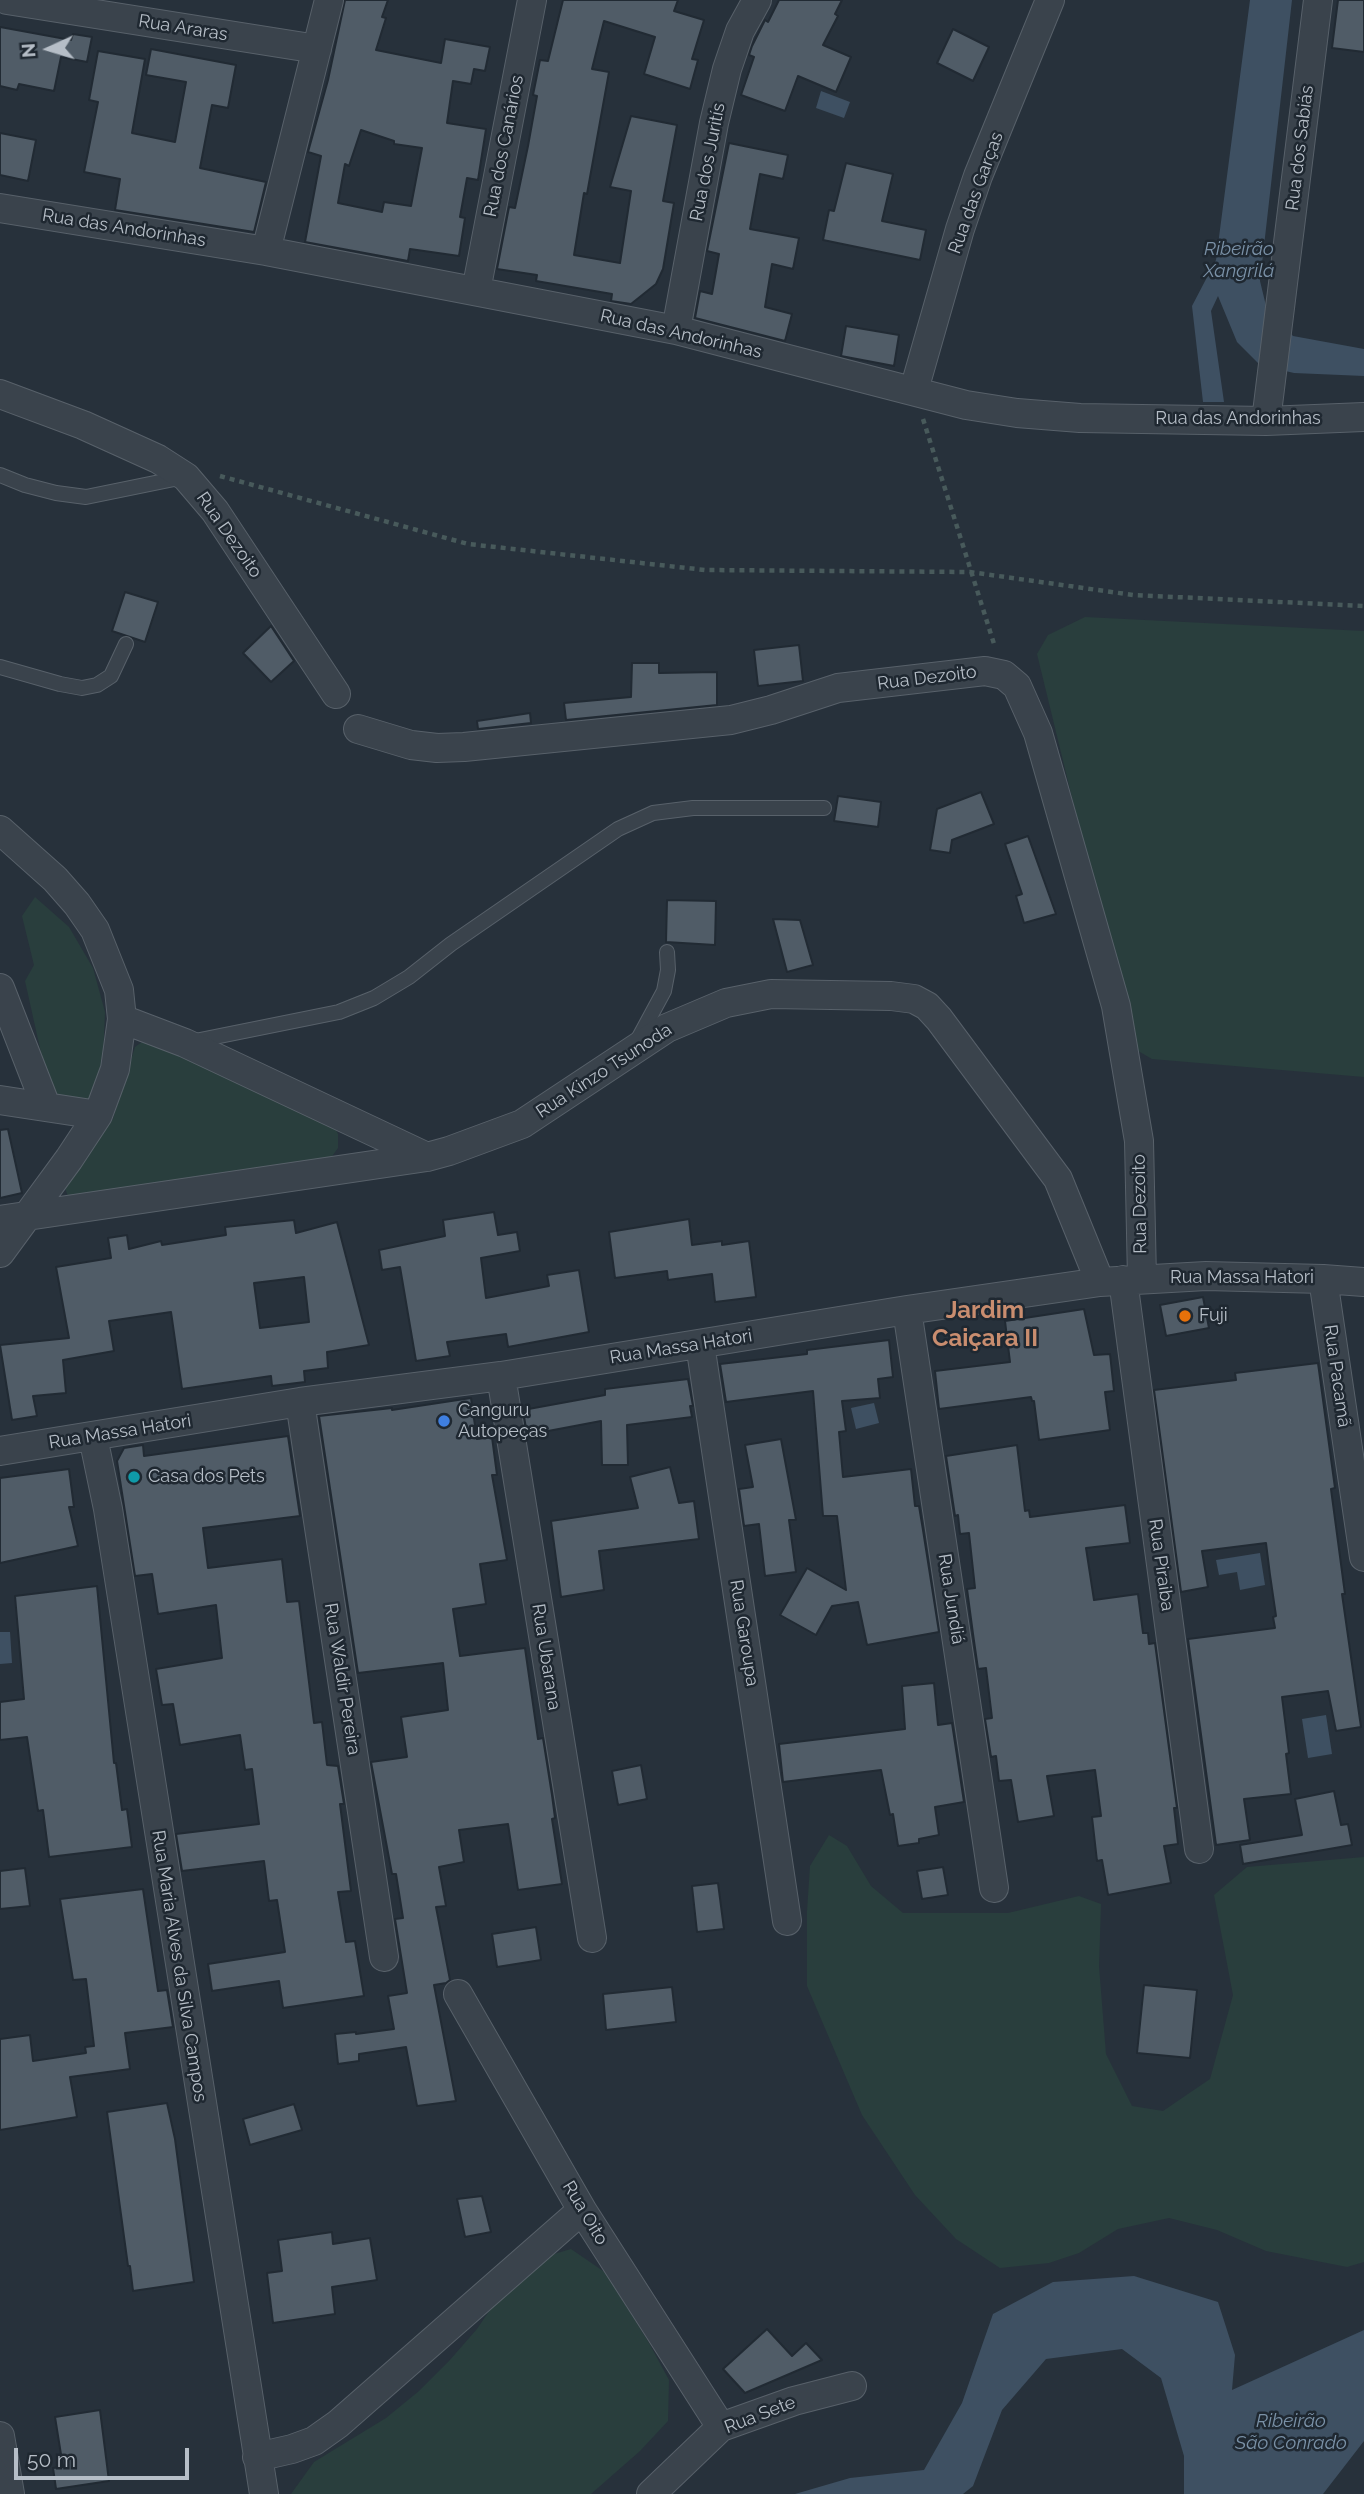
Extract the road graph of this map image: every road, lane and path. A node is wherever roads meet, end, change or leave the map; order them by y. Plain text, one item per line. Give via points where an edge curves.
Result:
1 (8, 0) edge
2 (329, 0) edge
3 (532, 0) edge
4 (757, 0) edge
5 (1049, 0) edge
6 (1318, 0) edge
7 (317, 49) junction
8 (0, 208) edge
9 (266, 251) junction
10 (476, 291) junction
11 (676, 330) junction
12 (914, 390) junction
13 (0, 394) edge
14 (1364, 417) edge
15 (1266, 421) junction
16 (0, 475) edge
17 (199, 476) junction
18 (970, 572) junction
19 (1364, 606) edge
20 (126, 644) dead end
21 (0, 667) edge
22 (1004, 675) junction
23 (336, 694) dead end
24 (358, 729) dead end
25 (824, 808) dead end
26 (0, 830) edge
27 (667, 952) dead end
28 (0, 988) edge
29 (122, 1019) junction
30 (185, 1043) junction
31 (632, 1051) junction
32 (0, 1100) edge
33 (46, 1106) junction
34 (98, 1115) junction
35 (427, 1157) junction
36 (28, 1215) junction
37 (0, 1220) edge
38 (0, 1253) edge
39 (1323, 1279) junction
40 (1121, 1281) junction
41 (1364, 1282) edge
42 (907, 1310) junction
43 (700, 1344) junction
44 (501, 1376) junction
45 (300, 1402) junction
46 (93, 1437) junction
47 (0, 1451) edge
48 (1364, 1557) edge
49 (1199, 1849) dead end
50 (994, 1888) dead end
51 (787, 1921) dead end
52 (592, 1938) dead end
53 (384, 1957) dead end
54 (458, 1994) dead end
55 (582, 2210) junction
56 (852, 2386) dead end
57 (721, 2427) junction
58 (0, 2436) edge
59 (257, 2457) junction
60 (10, 2494) edge
61 (264, 2494) edge
62 (651, 2494) edge

1 - 7 street, Rua Araras
2 - 7 street
3 - 10 street, Rua dos Canários
4 - 11 street, Rua dos Juritís via 727,69
5 - 12 street, Rua das Garças via 978,176
6 - 15 street, Rua dos Sabiás
7 - 9 street
8 - 9 street, Rua das Andorinhas
9 - 10 street, Rua das Andorinhas
10 - 11 street, Rua das Andorinhas
11 - 12 street, Rua das Andorinhas
12 - 15 street, Rua das Andorinhas via 966,405 1067,417
12 - 18 path
13 - 17 street, Rua Dezoito
14 - 15 street, Rua das Andorinhas
16 - 17 lane via 56,493 86,497
17 - 18 path via 468,544 705,570
17 - 23 street, Rua Dezoito via 215,511
18 - 19 path via 1133,595
18 - 22 path
20 - 21 lane via 111,676 82,688
22 - 24 street, Rua Dezoito via 985,671 838,688 731,720 464,747 411,745
22 - 40 street, Rua Dezoito via 1017,686 1038,733 1116,1006 1139,1141
25 - 30 lane via 693,808 653,813 618,829 374,998 339,1012
26 - 29 street via 55,879 95,930 119,990
27 - 31 lane via 664,991
28 - 33 street
29 - 30 street
29 - 34 street via 115,1069
30 - 35 street
31 - 35 street, Rua Kinzo Tsunoda via 522,1124
31 - 40 street, Rua Kinzo Tsunoda via 667,1028 752,997 914,999 939,1019 1058,1180
32 - 33 street
33 - 34 street
34 - 36 street
35 - 36 street, Rua Kinzo Tsunoda
36 - 37 street, Rua Kinzo Tsunoda
36 - 38 street
39 - 40 street, Rua Massa Hatori via 1206,1276
39 - 41 street, Rua Massa Hatori
39 - 48 street, Rua Pacamã
40 - 42 street, Rua Massa Hatori
40 - 49 street, Rua Piraiba
42 - 43 street, Rua Massa Hatori
42 - 50 street, Rua Jundiá
43 - 44 street, Rua Massa Hatori
43 - 51 street, Rua Garoupa
44 - 45 street, Rua Massa Hatori
44 - 52 street, Rua Ubarana
45 - 46 street, Rua Massa Hatori
45 - 53 street, Rua Waldir Pereira
46 - 47 street, Rua Massa Hatori
46 - 59 street, Rua Maria Alves da Silva Campos
54 - 55 street, Rua Oito
55 - 57 street, Rua Oito
55 - 59 street via 338,2424 314,2441
56 - 57 street, Rua Sete
57 - 62 street, Rua Sete
58 - 60 street
59 - 61 street, Rua Maria Alves da Silva Campos

